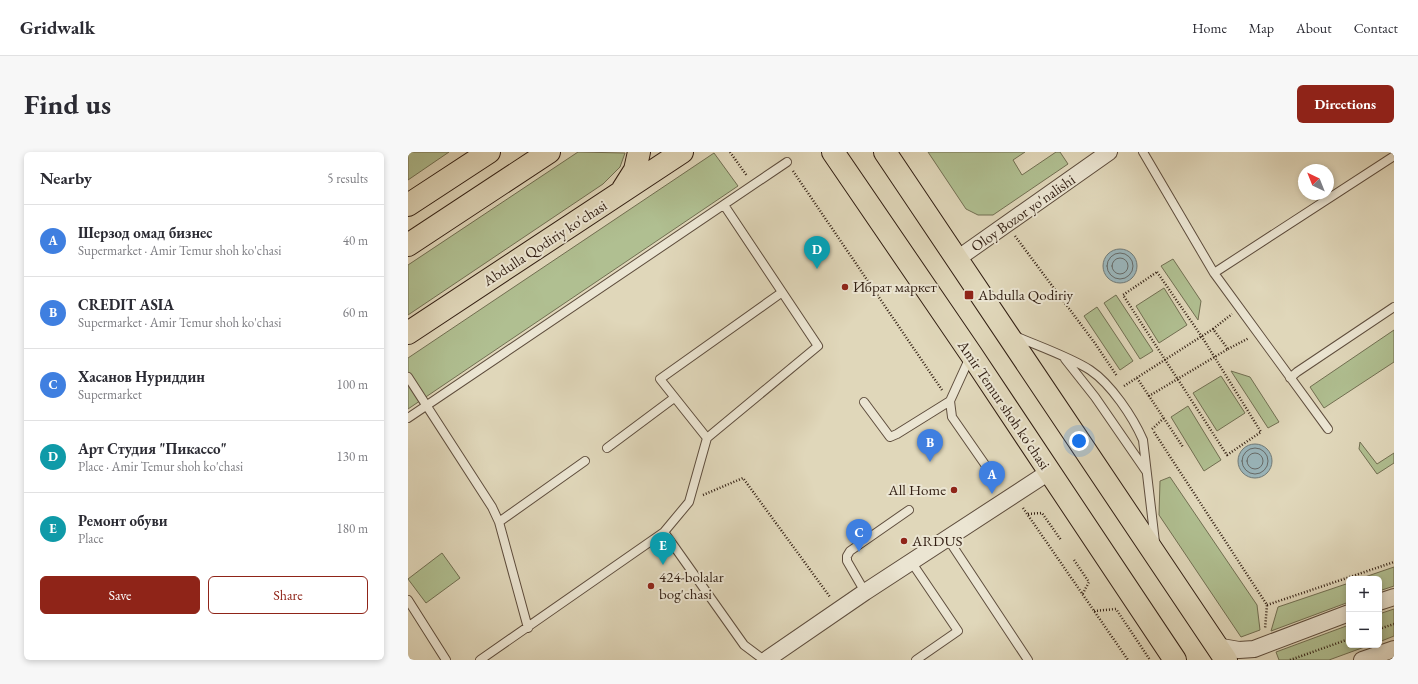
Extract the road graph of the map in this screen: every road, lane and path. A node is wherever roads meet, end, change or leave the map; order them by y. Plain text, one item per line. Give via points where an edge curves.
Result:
1 (489, 152) edge
2 (549, 152) edge
3 (639, 152) edge
4 (682, 152) edge
5 (730, 152) edge
6 (833, 152) edge
7 (885, 152) edge
8 (1109, 152) edge
9 (1142, 152) edge
10 (1394, 156) edge
11 (787, 162) dead end
12 (753, 185) junction
13 (619, 194) junction
14 (724, 204) junction
15 (408, 205) edge
16 (408, 245) edge
17 (957, 259) junction
18 (1214, 273) junction
19 (781, 293) junction
20 (1394, 307) edge
21 (1234, 312) dead end
22 (1213, 329) junction
23 (1005, 331) junction
24 (408, 333) edge
25 (1202, 337) junction
26 (1251, 337) dead end
27 (1228, 350) junction
28 (971, 354) junction
29 (1063, 357) junction
30 (1215, 357) junction
31 (1166, 359) junction
32 (408, 377) edge
33 (1137, 378) junction
34 (1290, 378) junction
35 (1178, 379) junction
36 (1124, 386) dead end
37 (1149, 396) junction
38 (674, 398) junction
39 (950, 401) junction
40 (864, 402) dead end
41 (426, 406) junction
42 (408, 418) edge
43 (1164, 418) junction
44 (1152, 429) dead end
45 (1328, 429) dead end
46 (707, 438) junction
47 (1183, 447) dead end
48 (607, 448) dead end
49 (585, 461) dead end
50 (1048, 472) junction
51 (1147, 474) junction
52 (993, 476) dead end
53 (689, 502) junction
54 (909, 510) dead end
55 (1027, 514) dead end
56 (499, 522) junction
57 (664, 532) junction
58 (948, 538) junction
59 (1061, 540) dead end
60 (1156, 557) junction
61 (1074, 560) dead end
62 (1394, 562) edge
63 (912, 563) junction
64 (865, 592) junction
65 (1082, 595) dead end
66 (1394, 597) edge
67 (408, 600) edge
68 (1382, 601) edge
69 (1267, 605) dead end
70 (840, 611) junction
71 (1093, 611) dead end
72 (1346, 614) edge
73 (1394, 624) edge
74 (528, 628) junction
75 (1382, 628) edge
76 (1346, 640) edge
77 (1221, 653) edge
78 (1392, 653) edge
79 (446, 660) edge
80 (480, 660) edge
81 (765, 660) edge
82 (916, 660) edge
83 (1028, 660) edge
84 (1150, 660) edge
85 (1174, 660) edge
86 (1290, 660) edge
87 (1362, 660) edge

1 - 15 main road
2 - 16 main road
3 - 13 main road via 631,179
4 - 13 main road, Abdulla Qodiriy ko'chasi
5 - 12 path
6 - 28 main road, Amir Temur shoh ko'chasi
7 - 17 main road
8 - 17 street, Oloy Bozor yo'nalishi
9 - 18 lane
10 - 18 lane
11 - 12 lane
12 - 14 lane
13 - 24 main road, Abdulla Qodiriy ko'chasi
14 - 19 lane
14 - 41 lane
17 - 23 main road
18 - 34 lane
19 - 38 lane via 660,379
19 - 46 lane via 818,346
20 - 34 lane
21 - 22 path
22 - 25 path
22 - 27 path
23 - 29 lane
23 - 60 main road
25 - 30 path
25 - 31 path
25 - 31 path via 1157,272 1123,295
26 - 27 path
27 - 30 path
28 - 39 lane
28 - 50 main road, Amir Temur shoh ko'chasi
29 - 51 lane via 1095,397
29 - 51 lane via 1090,370 1108,384 1143,440
30 - 35 path
30 - 35 path via 1262,432 1227,455
31 - 33 path
31 - 35 path
32 - 41 lane
33 - 36 path
33 - 37 path
34 - 45 lane
35 - 37 path
37 - 43 path
38 - 46 lane
38 - 48 lane
39 - 40 lane via 890,437
39 - 52 lane via 952,417
41 - 42 lane
41 - 56 lane via 492,507
43 - 44 path
43 - 47 path
46 - 53 lane
49 - 56 lane
50 - 58 street
50 - 85 main road, Amir Temur shoh ko'chasi
51 - 60 lane
53 - 57 lane
53 - 70 path via 743,478
54 - 64 lane via 850,551 847,556 847,561
55 - 59 path via 1042,513
56 - 74 lane
57 - 74 lane
57 - 81 lane via 744,645
58 - 63 street
58 - 83 lane
60 - 77 main road
61 - 65 path via 1089,582
62 - 69 path
63 - 64 street
63 - 82 lane via 958,631
64 - 70 street
66 - 68 street
67 - 79 lane
70 - 81 street
71 - 84 path via 1116,609
72 - 77 street via 1254,649
73 - 75 path
74 - 80 lane
76 - 86 path
78 - 87 street

